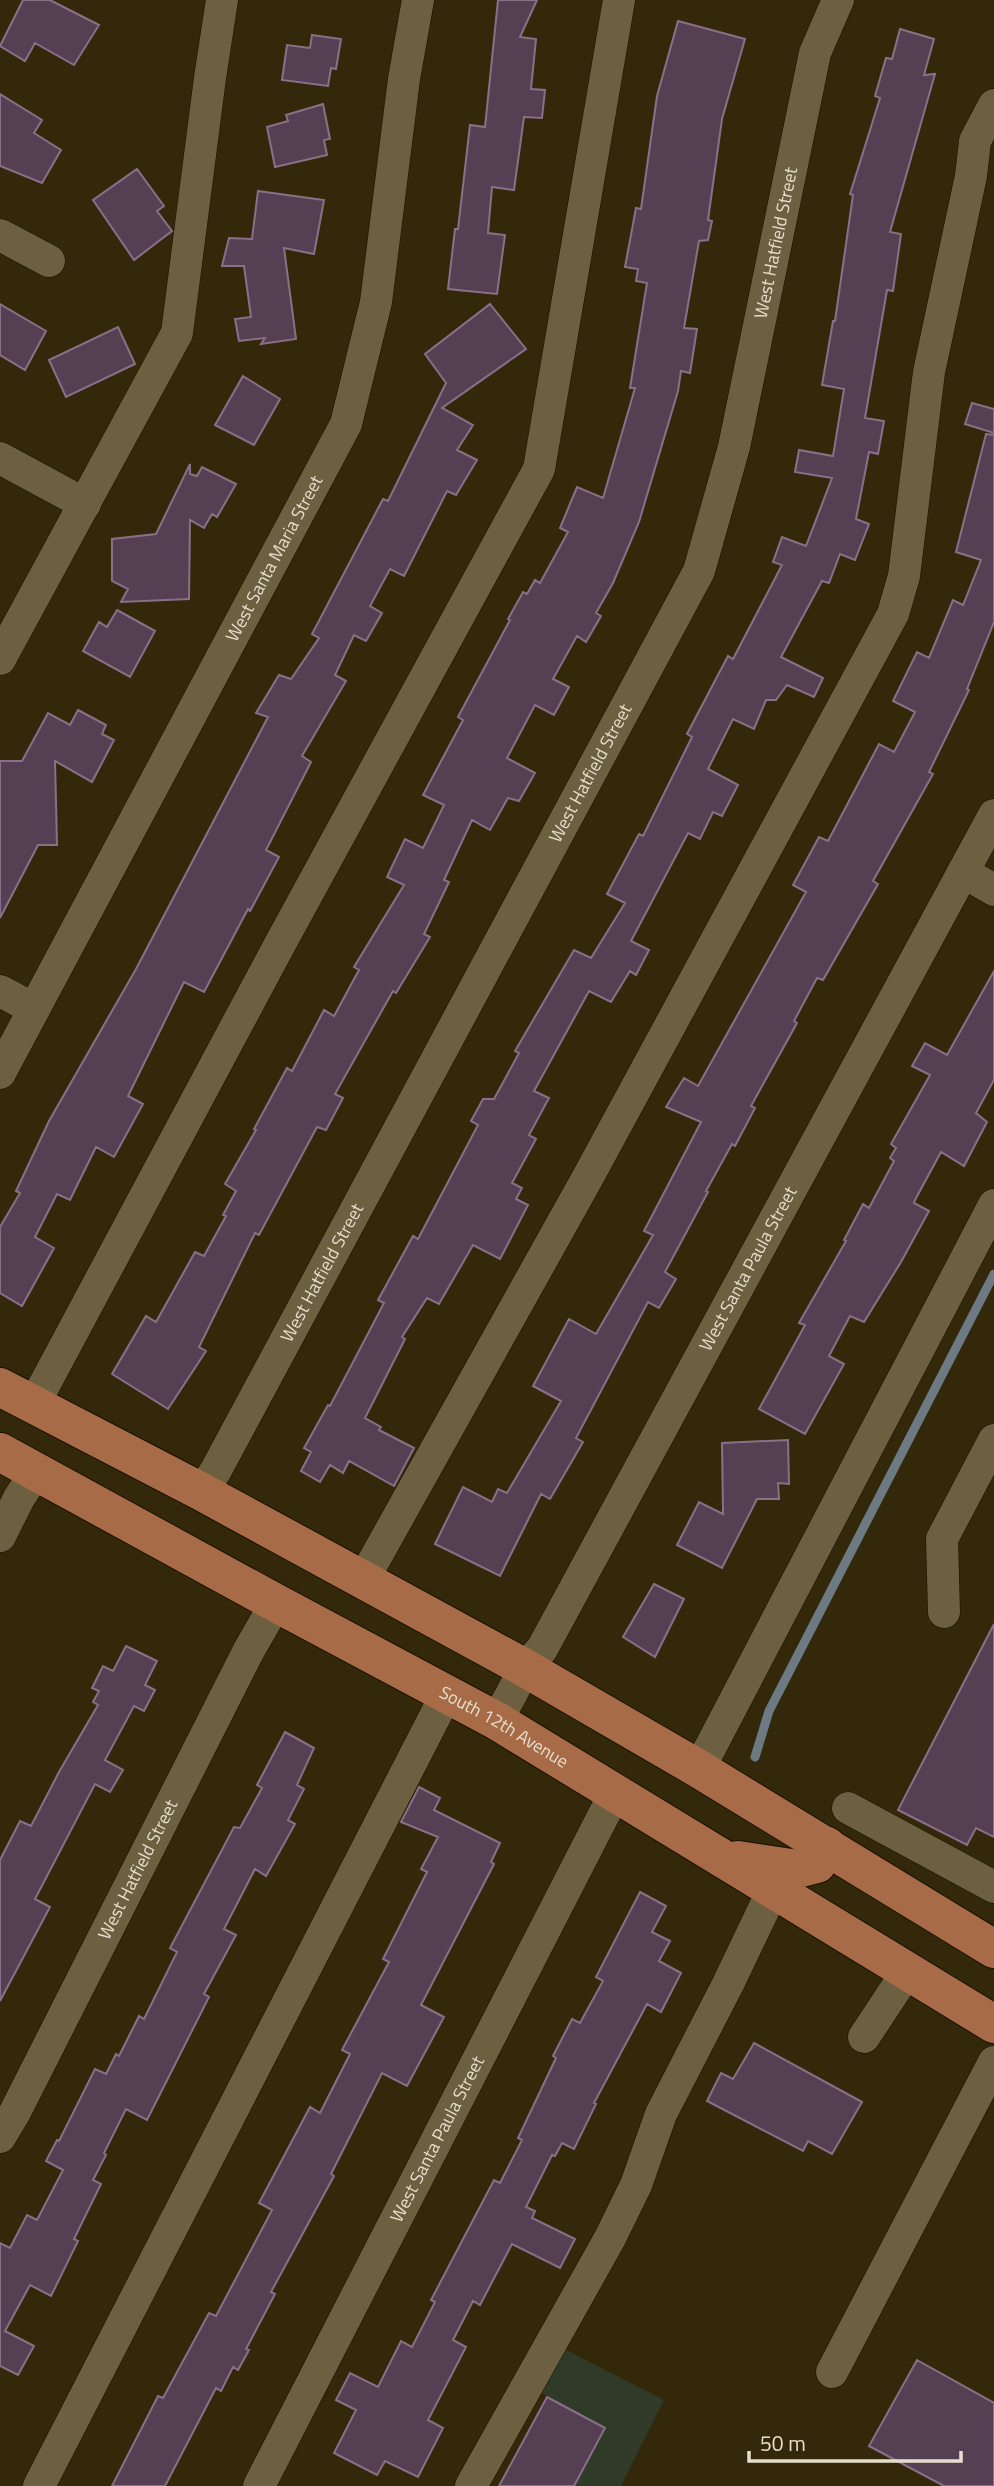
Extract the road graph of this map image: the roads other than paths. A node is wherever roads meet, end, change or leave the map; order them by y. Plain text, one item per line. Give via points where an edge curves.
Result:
1 (222, 0) edge
2 (418, 0) edge
3 (619, 0) edge
4 (838, 0) edge
5 (994, 105) edge
6 (0, 235) edge
7 (49, 261) dead end
8 (0, 458) edge
9 (85, 504) junction
10 (0, 659) edge
11 (994, 814) edge
12 (963, 872) junction
13 (994, 890) edge
14 (0, 991) edge
15 (34, 1009) junction
16 (0, 1073) edge
17 (994, 1205) edge
18 (0, 1387) edge
19 (33, 1406) junction
20 (994, 1440) edge
21 (0, 1452) edge
22 (36, 1472) junction
23 (202, 1492) junction
24 (0, 1536) edge
25 (363, 1580) junction
26 (276, 1604) junction
27 (944, 1612) dead end
28 (525, 1668) junction
29 (447, 1693) junction
30 (498, 1721) junction
31 (699, 1769) junction
32 (615, 1793) junction
33 (838, 1826) junction
34 (722, 1857) junction
35 (994, 1887) edge
36 (773, 1890) junction
37 (994, 1949) edge
38 (906, 1972) junction
39 (994, 2024) edge
40 (864, 2037) dead end
41 (994, 2062) edge
42 (0, 2137) edge
43 (832, 2372) dead end
44 (264, 2484) edge
45 (39, 2486) edge
46 (471, 2486) edge

1 - 9 street via 177,333
2 - 15 street, West Santa Maria Street via 376,302 346,424
3 - 19 street via 539,469
4 - 23 street, West Hatfield Street via 815,54 734,447 699,571
5 - 25 street via 975,141 929,372 904,576 892,614 588,1177
6 - 7 street
8 - 9 street
9 - 10 street
11 - 12 street, West Santa Paula Street
12 - 13 street
12 - 28 street, West Santa Paula Street via 545,1642
14 - 15 street
15 - 16 street, West Santa Maria Street
17 - 31 street
18 - 19 main road
19 - 23 main road
20 - 27 street via 942,1539
21 - 22 main road, South 12th Avenue
22 - 24 street
22 - 26 main road, South 12th Avenue
23 - 25 main road
25 - 28 main road
26 - 29 main road, South 12th Avenue
26 - 42 street, West Hatfield Street
28 - 30 street, West Santa Paula Street
28 - 31 main road
29 - 30 main road, South 12th Avenue
29 - 45 street
30 - 32 main road, South 12th Avenue
31 - 33 main road
32 - 34 main road, South 12th Avenue
32 - 44 street, West Santa Paula Street
33 - 34 main road via 817,1864 798,1870
33 - 35 street
33 - 37 main road
34 - 36 main road, South 12th Avenue
36 - 38 main road, South 12th Avenue
36 - 46 street via 661,2114 636,2185 610,2238
38 - 39 main road, South 12th Avenue
38 - 40 street
41 - 43 street

